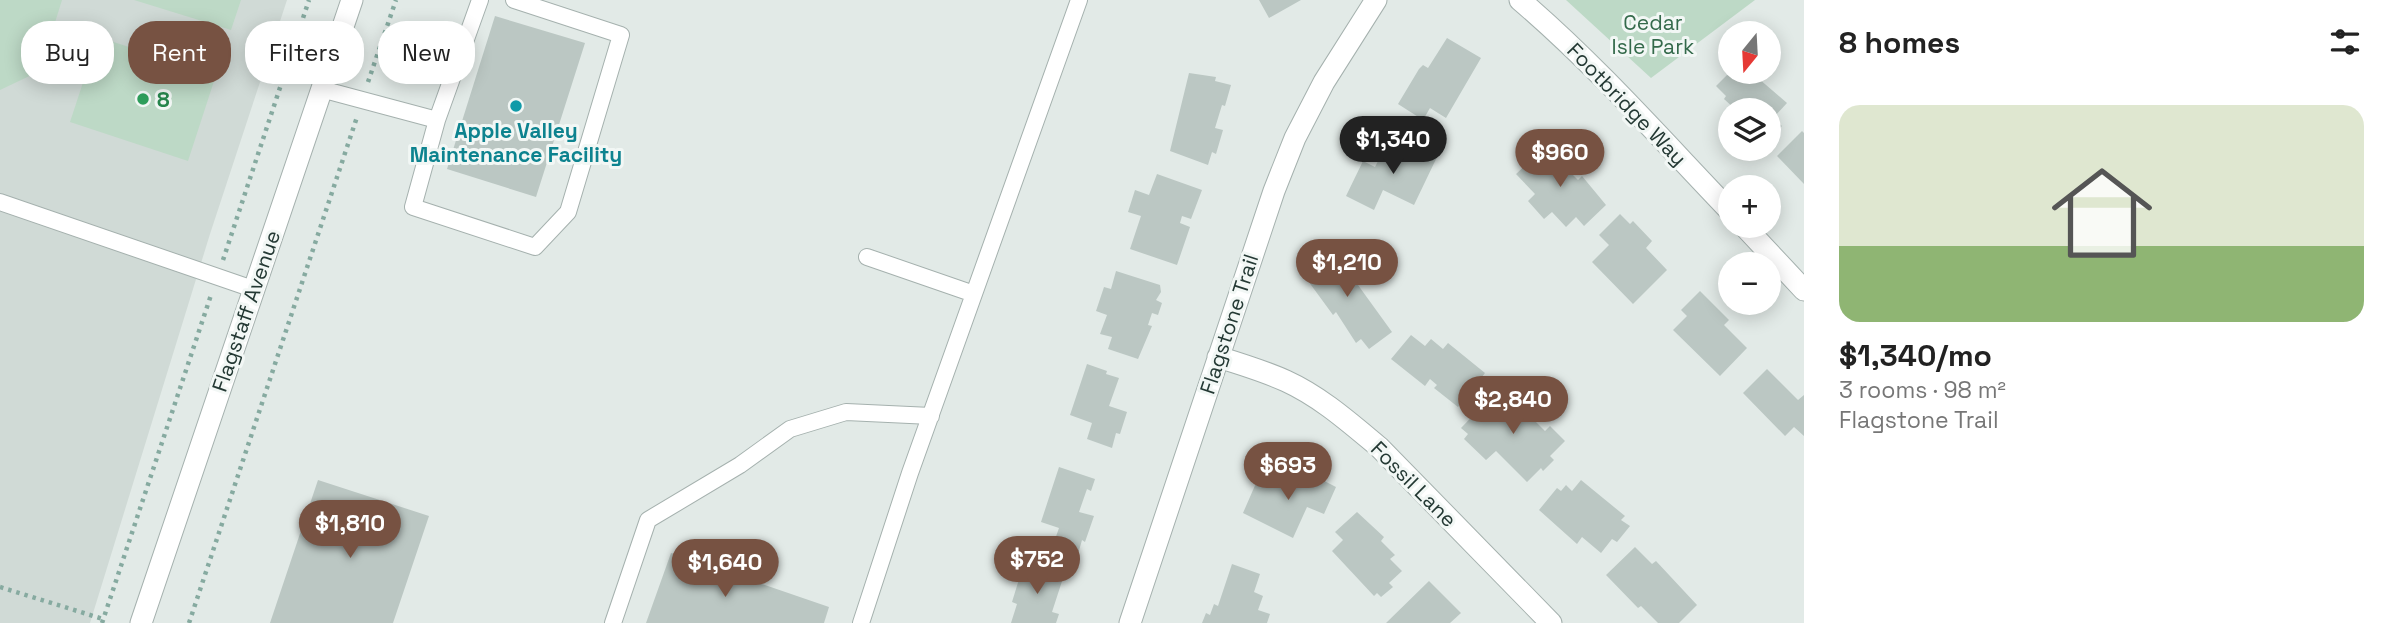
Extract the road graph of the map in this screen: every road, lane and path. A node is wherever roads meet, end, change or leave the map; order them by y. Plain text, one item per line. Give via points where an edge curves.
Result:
1 (309, 0) edge
2 (352, 0) edge
3 (480, 0) edge
4 (514, 0) edge
5 (1079, 0) edge
6 (1376, 0) edge
7 (1520, 0) edge
8 (321, 89) junction
9 (437, 120) junction
10 (1718, 198) edge
11 (0, 202) edge
12 (320, 229) dead end
13 (1755, 238) edge
14 (867, 257) dead end
15 (218, 276) junction
16 (253, 289) junction
17 (1804, 289) edge
18 (974, 294) junction
19 (1218, 357) junction
20 (931, 416) junction
21 (0, 587) edge
22 (102, 621) edge
23 (141, 623) edge
24 (189, 623) edge
25 (613, 623) edge
26 (860, 623) edge
27 (1130, 623) edge
28 (1551, 623) edge

1 - 15 path
2 - 8 street, Flagstaff Avenue
3 - 9 lane
4 - 9 lane via 621,35 568,212 535,247 413,207
5 - 18 lane
6 - 19 street, Flagstone Trail via 1294,138
7 - 10 street, Footbridge Way via 1605,80
8 - 9 lane
8 - 16 street, Flagstaff Avenue
11 - 15 lane
12 - 24 path
13 - 17 street
14 - 18 lane
15 - 16 lane
15 - 22 path
16 - 23 street, Flagstaff Avenue
18 - 20 lane
19 - 27 street, Flagstone Trail
19 - 28 street, Fossil Lane via 1286,381 1349,422
20 - 25 lane via 846,412 790,429 648,520
20 - 26 lane
21 - 22 path

